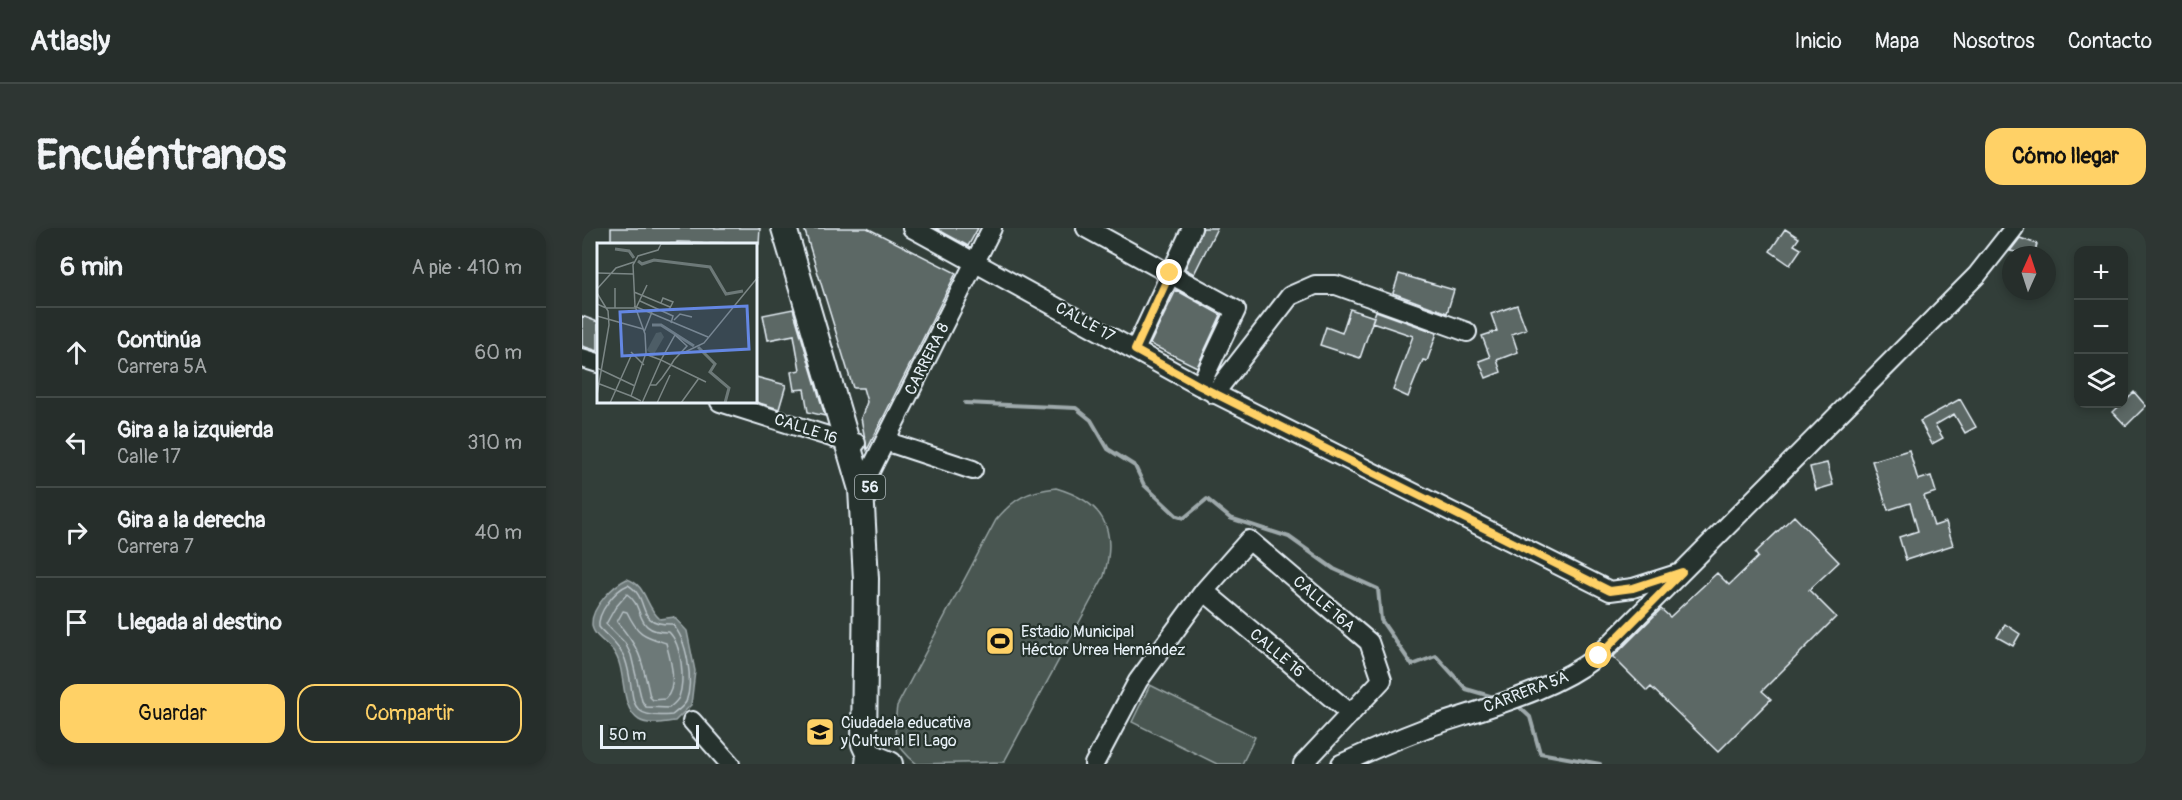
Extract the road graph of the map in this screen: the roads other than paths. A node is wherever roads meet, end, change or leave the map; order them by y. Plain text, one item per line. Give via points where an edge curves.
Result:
1 (784, 228) edge
2 (795, 228) edge
3 (912, 228) edge
4 (992, 228) edge
5 (1086, 228) edge
6 (1192, 228) edge
7 (2014, 228) edge
8 (975, 262) junction
9 (1170, 273) junction
10 (1467, 332) dead end
11 (1135, 350) junction
12 (582, 358) edge
13 (597, 363) edge
14 (1207, 390) junction
15 (726, 404) edge
16 (885, 441) junction
17 (853, 443) junction
18 (973, 470) dead end
19 (864, 482) junction
20 (1682, 572) junction
21 (1204, 591) junction
22 (1351, 714) junction
23 (692, 721) dead end
24 (876, 761) edge
25 (730, 764) edge
26 (1094, 764) edge
27 (1303, 764) edge
28 (1341, 764) edge

1 - 17 main road, 56
2 - 17 main road, 56
3 - 8 street, CALLE 17
4 - 8 street, CARRERA 8
5 - 9 street
6 - 9 street
7 - 20 street, CARRERA 5A via 1977,275
8 - 11 street, CALLE 17
8 - 16 street, CARRERA 8
9 - 11 street
9 - 14 street via 1236,310
10 - 14 street via 1336,285 1315,285 1290,296
11 - 14 street, CALLE 17
12 - 13 street
14 - 20 street, CALLE 17 via 1610,591
15 - 17 street, CALLE 16
16 - 18 street
16 - 19 street, CARRERA 8
17 - 19 main road, 56
19 - 24 main road, 56 via 873,507
20 - 28 street, CARRERA 5A via 1599,656 1578,671
21 - 22 street, CALLE 16
21 - 22 street, CALLE 16A via 1249,540 1369,642 1382,680
21 - 26 street via 1138,681
22 - 27 street
23 - 25 street

